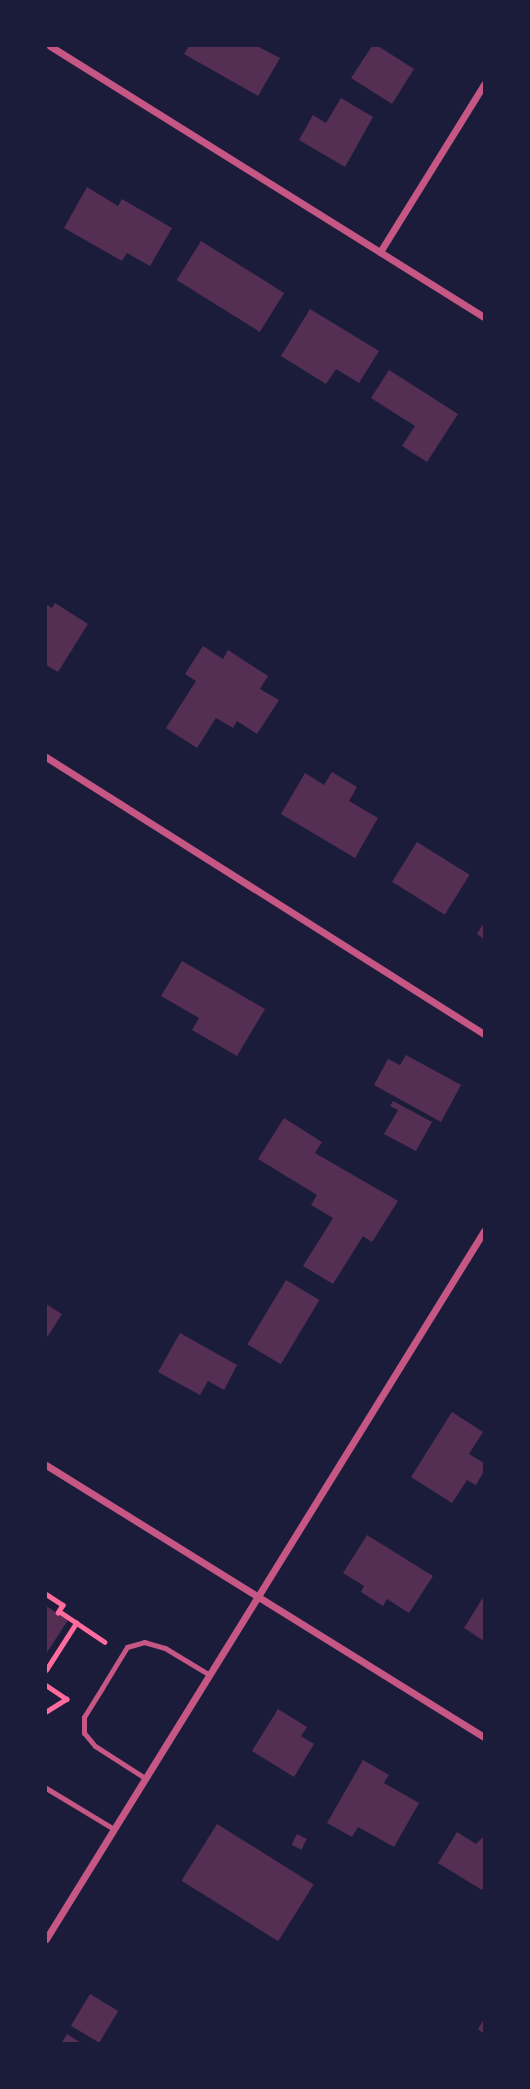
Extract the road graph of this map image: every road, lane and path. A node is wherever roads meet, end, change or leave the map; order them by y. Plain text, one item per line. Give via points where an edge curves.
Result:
1 (50, 46) edge
2 (485, 84) edge
3 (380, 252) junction
4 (485, 317) edge
5 (46, 757) edge
6 (485, 1034) edge
7 (485, 1231) edge
8 (46, 1465) edge
9 (46, 1594) edge
10 (259, 1596) junction
11 (76, 1623) junction
12 (105, 1642) dead end
13 (46, 1671) edge
14 (210, 1675) junction
15 (46, 1685) edge
16 (46, 1712) edge
17 (485, 1737) edge
18 (145, 1778) junction
19 (46, 1788) edge
20 (114, 1829) junction
21 (46, 1939) edge

1 - 3 street
2 - 3 street
3 - 4 street
5 - 6 street
7 - 10 street
8 - 10 street
9 - 11 path via 63,1605 59,1612
10 - 14 street
10 - 17 street
11 - 12 path
11 - 13 path
14 - 18 street
14 - 18 lane via 165,1648 144,1642 127,1647 84,1717 84,1733 95,1746
15 - 16 path via 67,1699
18 - 20 street
19 - 20 lane
20 - 21 street

